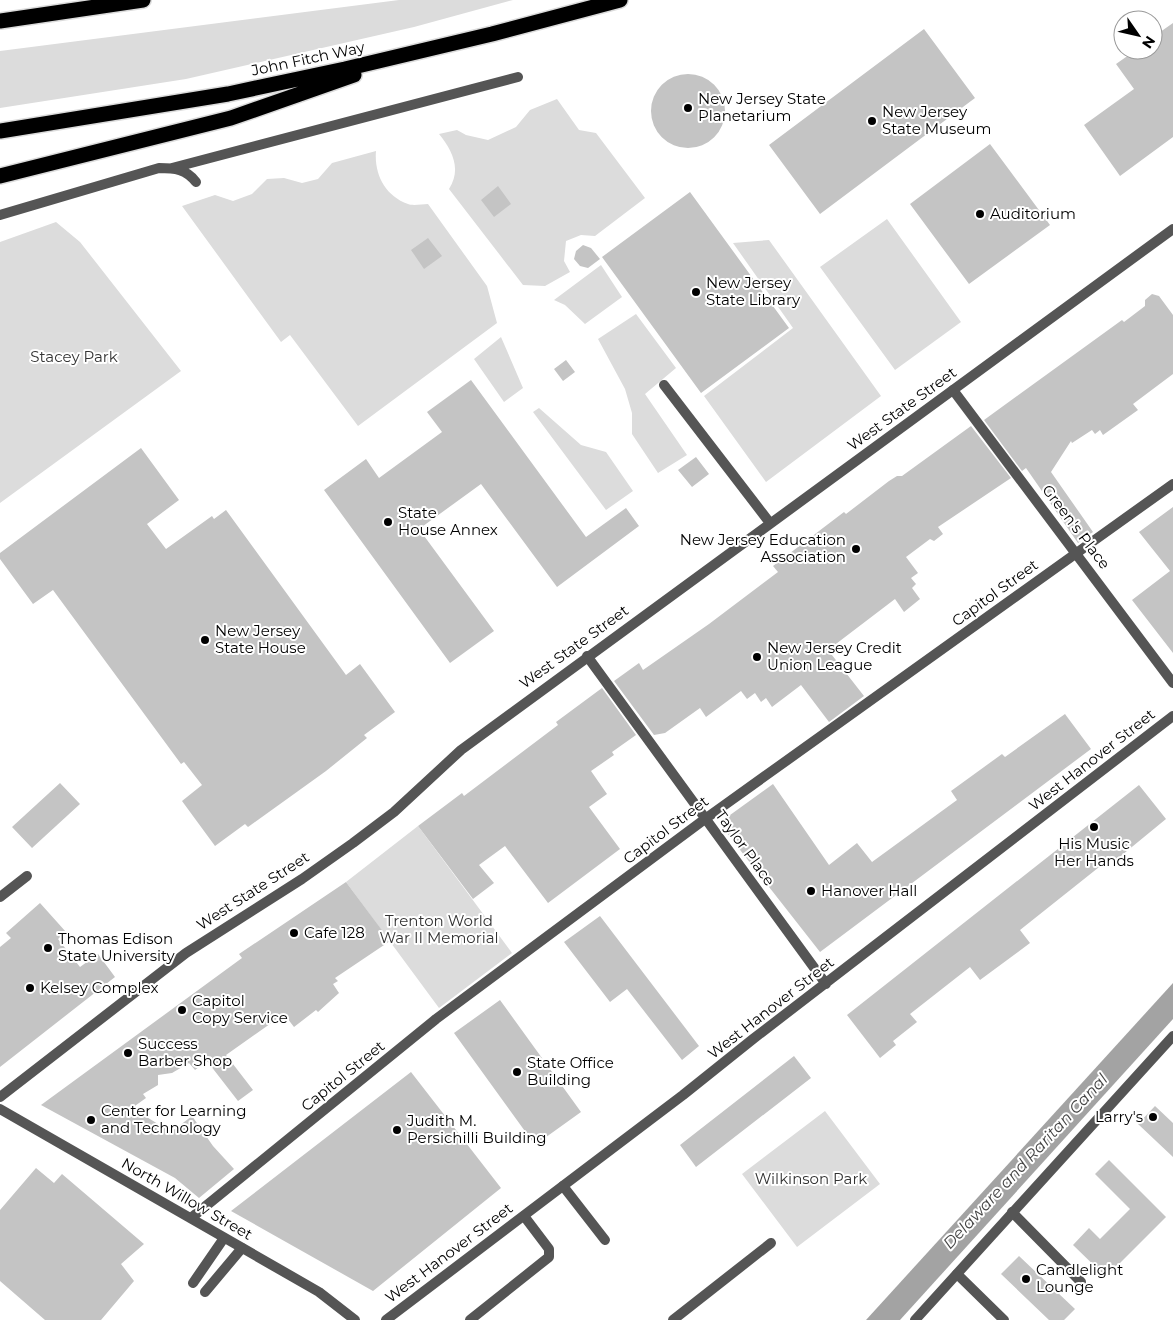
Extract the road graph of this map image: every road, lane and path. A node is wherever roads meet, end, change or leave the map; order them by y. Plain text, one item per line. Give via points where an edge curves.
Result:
1 (143, 0) edge
2 (620, 0) edge
3 (93, 7) junction
4 (0, 21) edge
5 (0, 28) edge
6 (433, 48) junction
7 (518, 77) dead end
8 (0, 131) edge
9 (172, 168) junction
10 (0, 176) edge
11 (196, 182) dead end
12 (0, 215) edge
13 (1173, 229) edge
14 (664, 385) dead end
15 (953, 390) junction
16 (1173, 484) edge
17 (770, 523) junction
18 (1076, 553) junction
19 (587, 656) junction
20 (1173, 683) edge
21 (1173, 716) edge
22 (705, 819) junction
23 (26, 876) dead end
24 (0, 897) edge
25 (826, 984) junction
26 (1173, 1036) edge
27 (0, 1097) edge
28 (0, 1109) edge
29 (563, 1186) junction
30 (1012, 1212) junction
31 (524, 1216) junction
32 (191, 1218) junction
33 (224, 1238) junction
34 (605, 1240) dead end
35 (771, 1243) dead end
36 (242, 1248) junction
37 (957, 1274) junction
38 (1081, 1282) dead end
39 (194, 1283) dead end
40 (205, 1292) dead end
41 (355, 1320) edge
42 (386, 1320) edge
43 (470, 1320) edge
44 (673, 1320) edge
45 (916, 1320) edge
46 (1004, 1320) edge

1 - 3 highway
2 - 6 highway, John Fitch Way
3 - 4 highway
3 - 5 highway
6 - 8 highway, John Fitch Way via 228,94
6 - 10 highway via 230,118
7 - 9 street
9 - 11 street via 190,174
9 - 12 street via 159,168
13 - 15 street, West State Street
14 - 17 street
15 - 17 street, West State Street
15 - 18 street, Green's Place
16 - 18 street, Capitol Street
17 - 19 street, West State Street
18 - 20 street, Green's Place
18 - 22 street, Capitol Street
19 - 22 street, Taylor Place
19 - 27 street, West State Street via 461,750 394,812 353,843 186,953
21 - 25 street, West Hanover Street
22 - 25 street, Taylor Place
22 - 32 street, Capitol Street via 436,1019
23 - 24 street
25 - 29 street, West Hanover Street
26 - 30 street
28 - 32 street, North Willow Street
29 - 31 street, West Hanover Street
29 - 34 street
30 - 37 street
30 - 38 street
31 - 42 street, West Hanover Street
31 - 43 street via 550,1248 548,1257
32 - 33 street, North Willow Street
33 - 36 street, North Willow Street
33 - 39 street
35 - 44 street
36 - 40 street
36 - 41 street, North Willow Street via 319,1292
37 - 45 street
37 - 46 street

